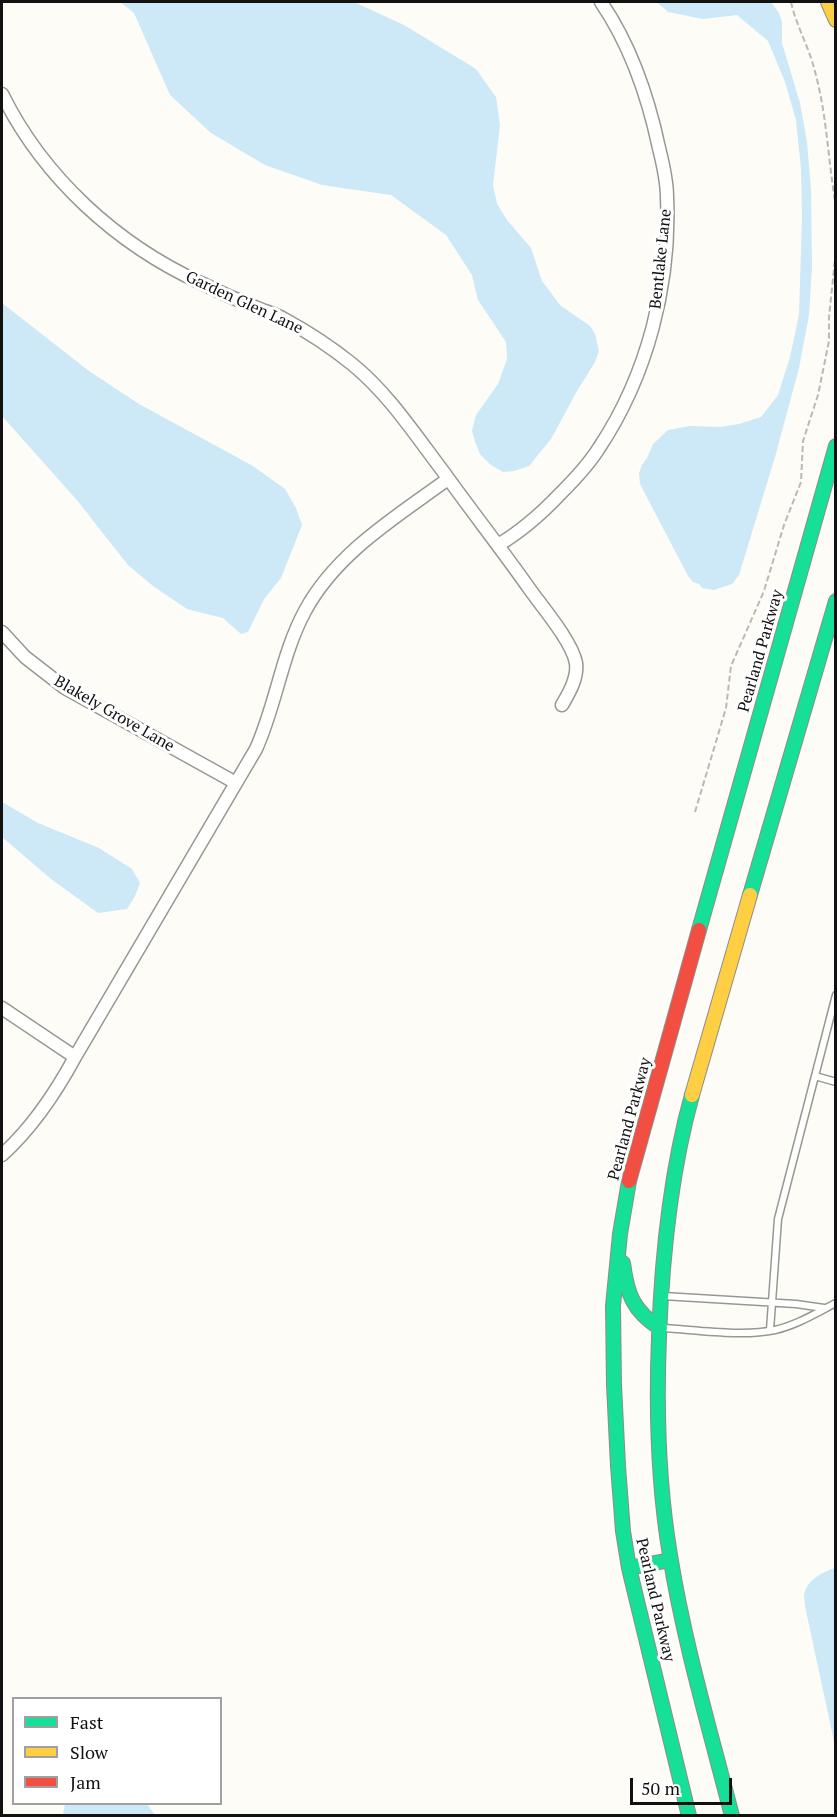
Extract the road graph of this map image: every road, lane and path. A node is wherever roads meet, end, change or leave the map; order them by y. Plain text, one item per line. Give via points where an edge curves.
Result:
1 (601, 2) edge
2 (791, 2) edge
3 (828, 2) edge
4 (836, 20) edge
5 (2, 94) edge
6 (836, 207) edge
7 (836, 250) edge
8 (836, 446) edge
9 (448, 478) junction
10 (498, 545) junction
11 (836, 601) edge
12 (2, 632) edge
13 (562, 705) dead end
14 (236, 783) junction
15 (695, 812) dead end
16 (836, 995) edge
17 (2, 1008) edge
18 (75, 1057) junction
19 (815, 1076) junction
20 (836, 1082) edge
21 (2, 1155) edge
22 (620, 1234) junction
23 (661, 1296) junction
24 (773, 1303) junction
25 (836, 1303) edge
26 (824, 1308) junction
27 (660, 1328) junction
28 (770, 1330) junction
29 (670, 1560) junction
30 (629, 1568) junction
31 (689, 1815) edge
32 (732, 1815) edge

1 - 10 street, Bentlake Lane via 636,67 664,173 668,197 666,243 658,306 651,338 634,381 599,450 550,506
2 - 6 path via 814,67
3 - 4 main road
5 - 9 street, Garden Glen Lane via 24,135 104,222 173,269 282,318 331,348 372,381
7 - 15 path via 829,341 803,441 801,482 764,591 731,666 726,708
8 - 22 main road, Pearland Parkway via 632,1170
9 - 10 street, Garden Glen Lane
9 - 14 street via 356,548 321,587 291,642 263,734
10 - 13 street, Garden Glen Lane via 573,653 575,678
11 - 23 main road, Pearland Parkway via 691,1098 675,1167
12 - 14 street, Blakely Grove Lane via 65,688
14 - 18 street
16 - 19 lane
17 - 18 street
18 - 21 street via 43,1110
19 - 20 lane
19 - 24 lane via 778,1219
22 - 27 main road via 631,1304 646,1321
22 - 30 main road, Pearland Parkway via 613,1306 614,1385
23 - 24 lane
23 - 27 main road, Pearland Parkway
24 - 26 lane
24 - 28 lane
25 - 26 lane
26 - 28 lane
27 - 28 lane via 756,1333
27 - 29 main road, Pearland Parkway via 659,1450
29 - 30 main road
29 - 32 main road, Pearland Parkway
30 - 31 main road, Pearland Parkway

